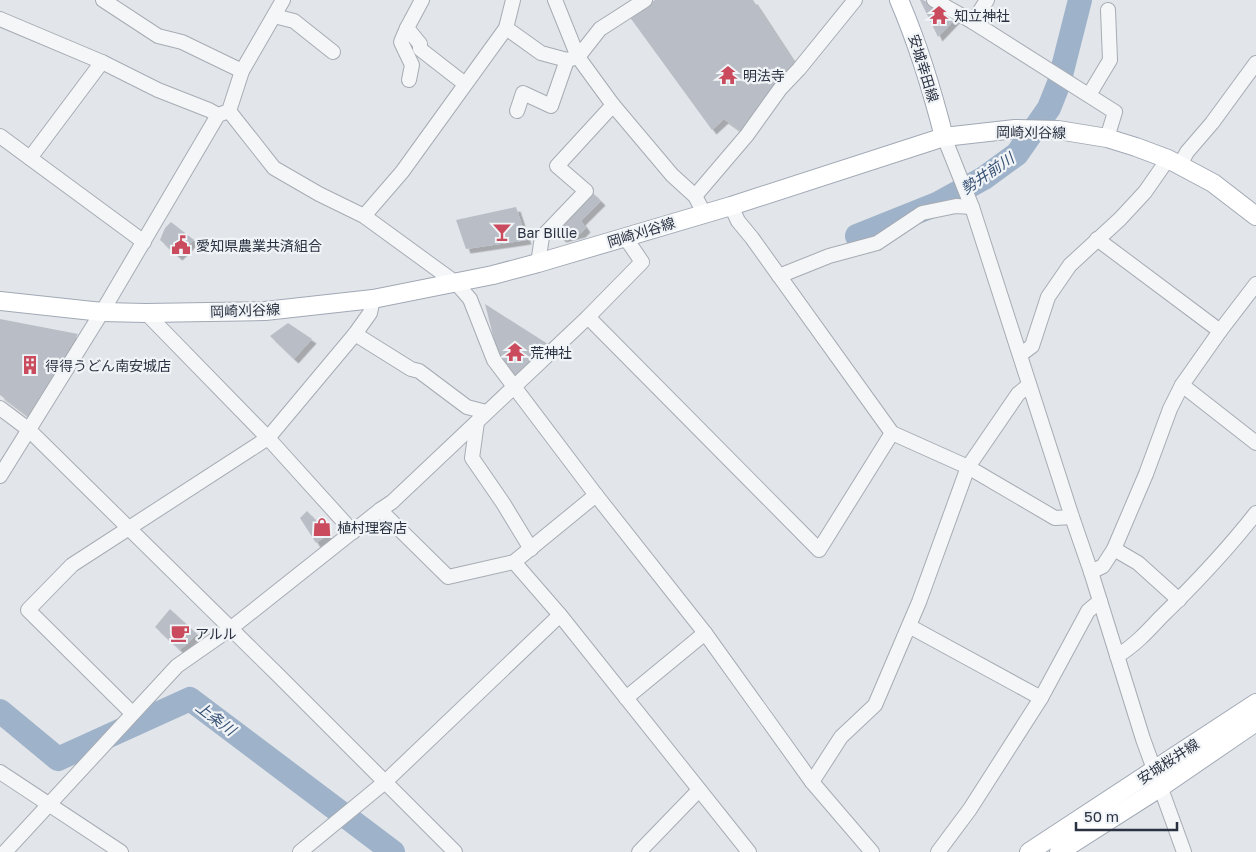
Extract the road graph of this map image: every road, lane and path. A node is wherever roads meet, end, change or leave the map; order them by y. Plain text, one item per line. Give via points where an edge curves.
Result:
1 (103, 0) edge
2 (283, 0) edge
3 (422, 0) edge
4 (513, 0) edge
5 (556, 0) edge
6 (645, 0) edge
7 (855, 0) edge
8 (899, 0) edge
9 (934, 0) edge
10 (987, 0) edge
11 (1108, 10) dead end
12 (274, 16) junction
13 (0, 19) edge
14 (973, 22) junction
15 (407, 28) junction
16 (506, 28) junction
17 (333, 52) dead end
18 (572, 59) junction
19 (102, 62) junction
20 (1256, 63) edge
21 (242, 71) junction
22 (409, 80) dead end
23 (465, 84) junction
24 (1089, 94) junction
25 (613, 104) junction
26 (517, 111) dead end
27 (224, 113) junction
28 (0, 136) edge
29 (944, 137) junction
30 (1107, 138) junction
31 (30, 158) junction
32 (1174, 162) junction
33 (695, 196) junction
34 (730, 206) junction
35 (972, 207) junction
36 (704, 213) junction
37 (364, 216) junction
38 (1256, 216) edge
39 (625, 237) junction
40 (1097, 239) junction
41 (144, 242) junction
42 (538, 263) junction
43 (779, 276) junction
44 (456, 282) junction
45 (1256, 284) edge
46 (373, 298) junction
47 (0, 300) edge
48 (102, 312) junction
49 (146, 313) junction
50 (588, 317) junction
51 (1220, 331) junction
52 (355, 334) junction
53 (1020, 355) junction
54 (1029, 385) junction
55 (1182, 385) junction
56 (514, 386) junction
57 (0, 408) edge
58 (482, 417) junction
59 (28, 429) junction
60 (892, 432) junction
61 (268, 438) junction
62 (1256, 444) edge
63 (968, 467) junction
64 (0, 476) edge
65 (596, 495) junction
66 (380, 510) junction
67 (1256, 513) edge
68 (1072, 517) junction
69 (129, 528) junction
70 (353, 532) junction
71 (531, 549) junction
72 (1114, 549) junction
73 (514, 562) junction
74 (1091, 572) junction
75 (1179, 600) junction
76 (1100, 602) junction
77 (560, 615) junction
78 (909, 626) junction
79 (230, 629) junction
80 (705, 633) junction
81 (1117, 656) junction
82 (626, 698) junction
83 (1041, 698) junction
84 (1256, 703) edge
85 (132, 713) junction
86 (1256, 722) edge
87 (1154, 770) junction
88 (0, 772) edge
89 (385, 782) junction
90 (812, 782) junction
91 (1161, 788) junction
92 (699, 790) junction
93 (49, 804) junction
94 (5, 852) edge
95 (121, 852) edge
96 (300, 852) edge
97 (455, 852) edge
98 (638, 852) edge
99 (749, 852) edge
100 (872, 852) edge
101 (938, 852) edge
102 (1029, 852) edge
103 (1058, 852) edge
104 (1184, 852) edge

1 - 21 street via 158,36 182,42
2 - 12 street
3 - 15 street
4 - 16 street
5 - 18 street
6 - 18 street via 600,30
7 - 33 street
8 - 29 main road, 安城幸田線 via 912,30
9 - 14 street
10 - 14 street
11 - 24 street via 1110,60
12 - 17 street via 294,22
12 - 21 street
13 - 19 street
14 - 24 street
15 - 22 street via 401,42 412,65
15 - 23 street via 420,44 420,49
16 - 18 street via 541,53
16 - 23 street
18 - 25 street
18 - 26 street via 551,106 522,92
19 - 27 street via 158,90
19 - 31 street
20 - 32 street via 1212,123
21 - 27 street
23 - 37 street via 402,172
24 - 30 street via 1115,112
25 - 33 street via 672,176
25 - 42 street via 557,166 586,191 542,237
27 - 37 street via 274,168
27 - 41 street
28 - 31 street
29 - 30 main road, 岡崎刈谷線 via 1015,129 1058,130
29 - 34 main road, 岡崎刈谷線
29 - 35 street
30 - 32 main road, 岡崎刈谷線
31 - 41 street
32 - 38 main road, 岡崎刈谷線 via 1213,184
32 - 40 street
33 - 36 street
34 - 36 main road, 岡崎刈谷線
34 - 43 street
35 - 43 street via 956,206 922,213 877,243 829,256
35 - 53 street
36 - 39 main road, 岡崎刈谷線
37 - 44 street
39 - 42 main road, 岡崎刈谷線
39 - 50 street via 642,262
40 - 51 street
40 - 53 street via 1070,265 1048,297 1032,346
41 - 48 street
42 - 44 main road, 岡崎刈谷線
43 - 60 street
44 - 46 main road, 岡崎刈谷線
44 - 56 street via 470,299 494,360
45 - 51 street
46 - 49 main road, 岡崎刈谷線 via 265,311
46 - 52 street via 370,313
47 - 48 main road, 岡崎刈谷線
48 - 49 main road, 岡崎刈谷線
48 - 59 street
49 - 61 street
50 - 56 street
50 - 60 street via 819,550
51 - 55 street
52 - 58 street via 418,371
52 - 61 street
53 - 54 street
54 - 63 street via 1018,394
54 - 68 street
55 - 62 street
55 - 72 street
56 - 58 street
56 - 65 street
57 - 59 street
58 - 66 street
58 - 71 street via 472,458
59 - 64 street
59 - 69 street
60 - 63 street
61 - 69 street
61 - 70 street
63 - 68 street via 1055,518
63 - 78 street
65 - 71 street
65 - 80 street
66 - 70 street
66 - 73 street via 448,577
67 - 75 street
68 - 74 street
69 - 79 street
69 - 85 street via 72,565 28,610
70 - 79 street
71 - 73 street
72 - 74 street via 1103,566
72 - 75 street via 1138,563
73 - 77 street
74 - 76 street
75 - 81 street
76 - 81 street
76 - 83 street via 1088,611
77 - 82 street
77 - 89 street
78 - 83 street
78 - 90 street via 875,705 841,737
79 - 85 street via 177,666
79 - 89 street
80 - 82 street
80 - 90 street
81 - 87 street
82 - 92 street
83 - 101 street via 970,809
84 - 87 main road, 安城桜井線
85 - 93 street
86 - 91 main road, 安城桜井線
87 - 91 street
87 - 102 main road, 安城桜井線
88 - 93 street
89 - 96 street
89 - 97 street
90 - 100 street
91 - 103 main road, 安城桜井線
91 - 104 street
92 - 98 street
92 - 99 street
93 - 94 street
93 - 95 street

